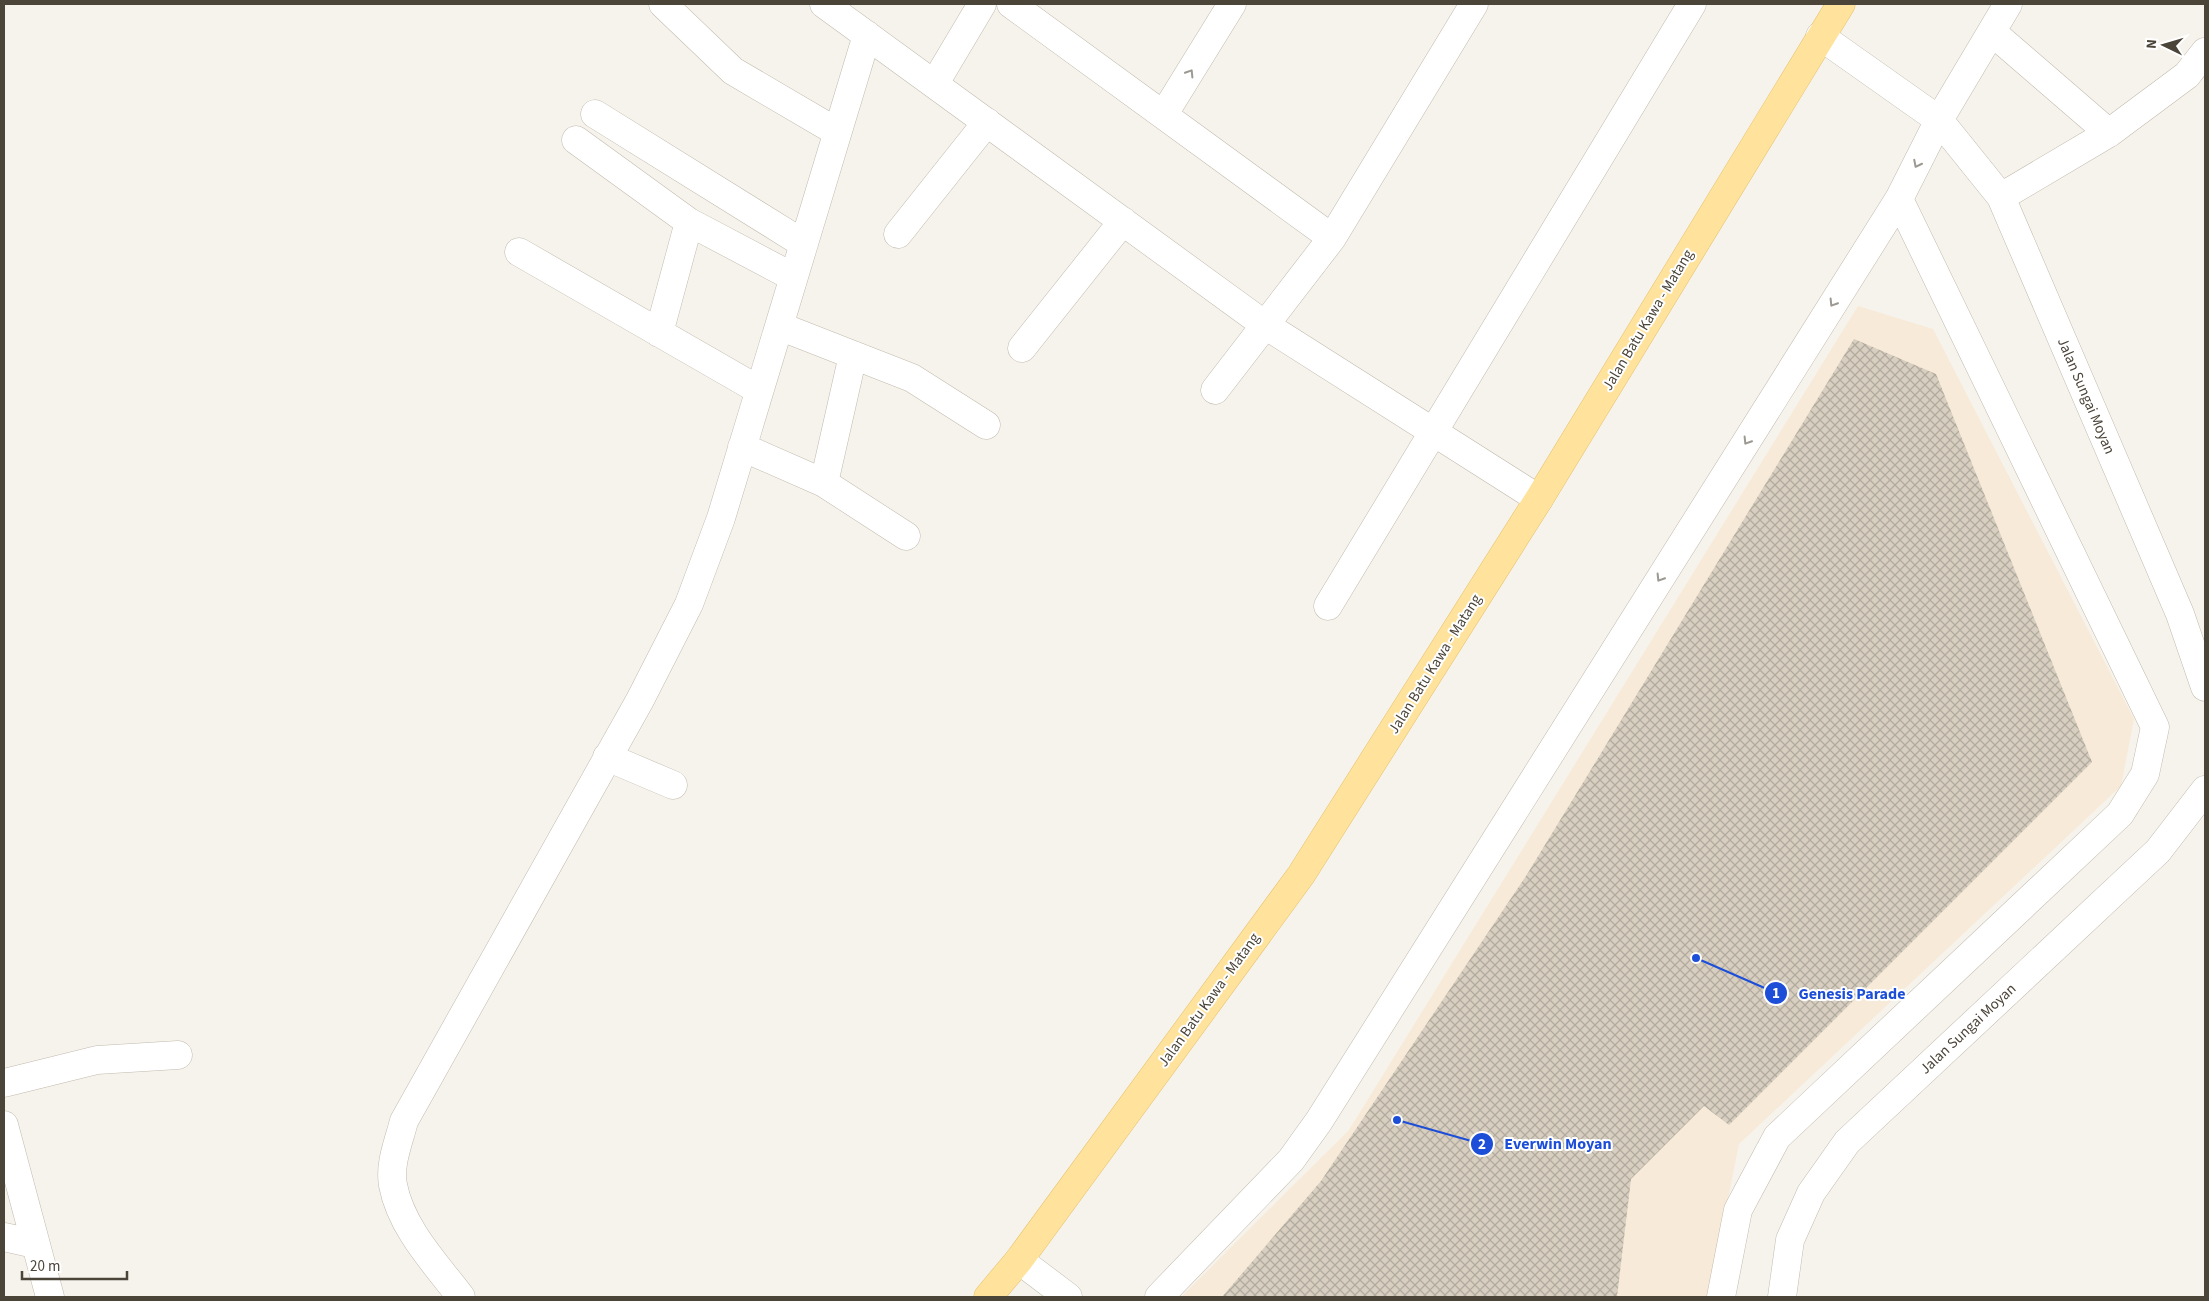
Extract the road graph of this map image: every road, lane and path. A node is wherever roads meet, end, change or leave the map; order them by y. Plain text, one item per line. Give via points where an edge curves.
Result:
1 (663, 4) edge
2 (824, 4) edge
3 (982, 4) edge
4 (1011, 4) edge
5 (1232, 4) edge
6 (1474, 4) edge
7 (1692, 4) edge
8 (1841, 4) edge
9 (2008, 4) edge
10 (1992, 32) junction
11 (867, 35) junction
12 (1820, 36) junction
13 (2205, 52) edge
14 (935, 84) junction
15 (594, 114) dead end
16 (1164, 114) junction
17 (1939, 120) junction
18 (987, 122) junction
19 (838, 132) junction
20 (2109, 133) junction
21 (576, 140) dead end
22 (2001, 197) junction
23 (1899, 199) junction
24 (689, 222) junction
25 (1123, 222) junction
26 (898, 234) dead end
27 (1332, 238) junction
28 (804, 244) junction
29 (519, 252) dead end
30 (793, 277) junction
31 (1265, 325) junction
32 (779, 326) junction
33 (659, 333) junction
34 (1022, 348) dead end
35 (853, 355) junction
36 (759, 390) junction
37 (1215, 390) dead end
38 (986, 425) dead end
39 (1432, 432) junction
40 (742, 447) junction
41 (824, 483) junction
42 (1539, 499) junction
43 (906, 536) dead end
44 (1328, 606) dead end
45 (2205, 687) edge
46 (607, 757) junction
47 (674, 785) dead end
48 (2205, 790) edge
49 (178, 1055) dead end
50 (4, 1083) edge
51 (4, 1125) edge
52 (4, 1237) edge
53 (35, 1244) junction
54 (1019, 1260) junction
55 (50, 1297) edge
56 (461, 1297) edge
57 (988, 1297) edge
58 (1068, 1297) edge
59 (1159, 1297) edge
60 (1721, 1297) edge
61 (1782, 1297) edge

1 - 19 street via 733,70
2 - 11 street
3 - 14 street
4 - 16 street
16 -> 5 street
6 - 27 street
7 - 39 street
8 - 12 main road, Jalan Batu Kawa - Matang
9 - 10 street
10 - 17 street
10 - 20 street
11 - 14 street
11 - 19 street
12 - 17 street, Jalan Sungai Moyan
12 - 42 main road, Jalan Batu Kawa - Matang
13 - 20 street via 2187,75
14 - 18 street
15 - 28 street
16 - 27 street
17 - 22 street, Jalan Sungai Moyan
17 -> 23 street
18 - 25 street
18 - 26 street
19 - 28 street
20 - 22 street
21 - 24 street
22 - 45 street, Jalan Sungai Moyan via 2180,614
23 -> 59 street via 1320,1121 1290,1160
23 - 60 street via 2155,727 2145,774 2120,814 1777,1137 1738,1210
24 - 30 street
24 - 33 street
25 - 31 street
25 - 34 street
27 - 31 street
28 - 30 street
29 - 33 street
30 - 32 street
31 - 37 street
31 - 39 street
32 - 35 street
32 - 36 street
33 - 36 street
35 - 38 street via 912,378
35 - 41 street
36 - 40 street
39 - 42 street
39 - 44 street
40 - 41 street
40 - 46 street via 721,518 689,604
41 - 43 street
42 - 54 main road, Jalan Batu Kawa - Matang via 1302,875
46 - 47 street
46 - 56 street via 404,1121 394,1162 393,1184 398,1202 404,1220
48 - 61 street, Jalan Sungai Moyan via 2158,852 1847,1142 1811,1193 1790,1240
49 - 50 street via 97,1060
51 - 53 street
52 - 53 street
53 - 55 street
54 - 57 main road, Jalan Batu Kawa - Matang
54 - 58 street

